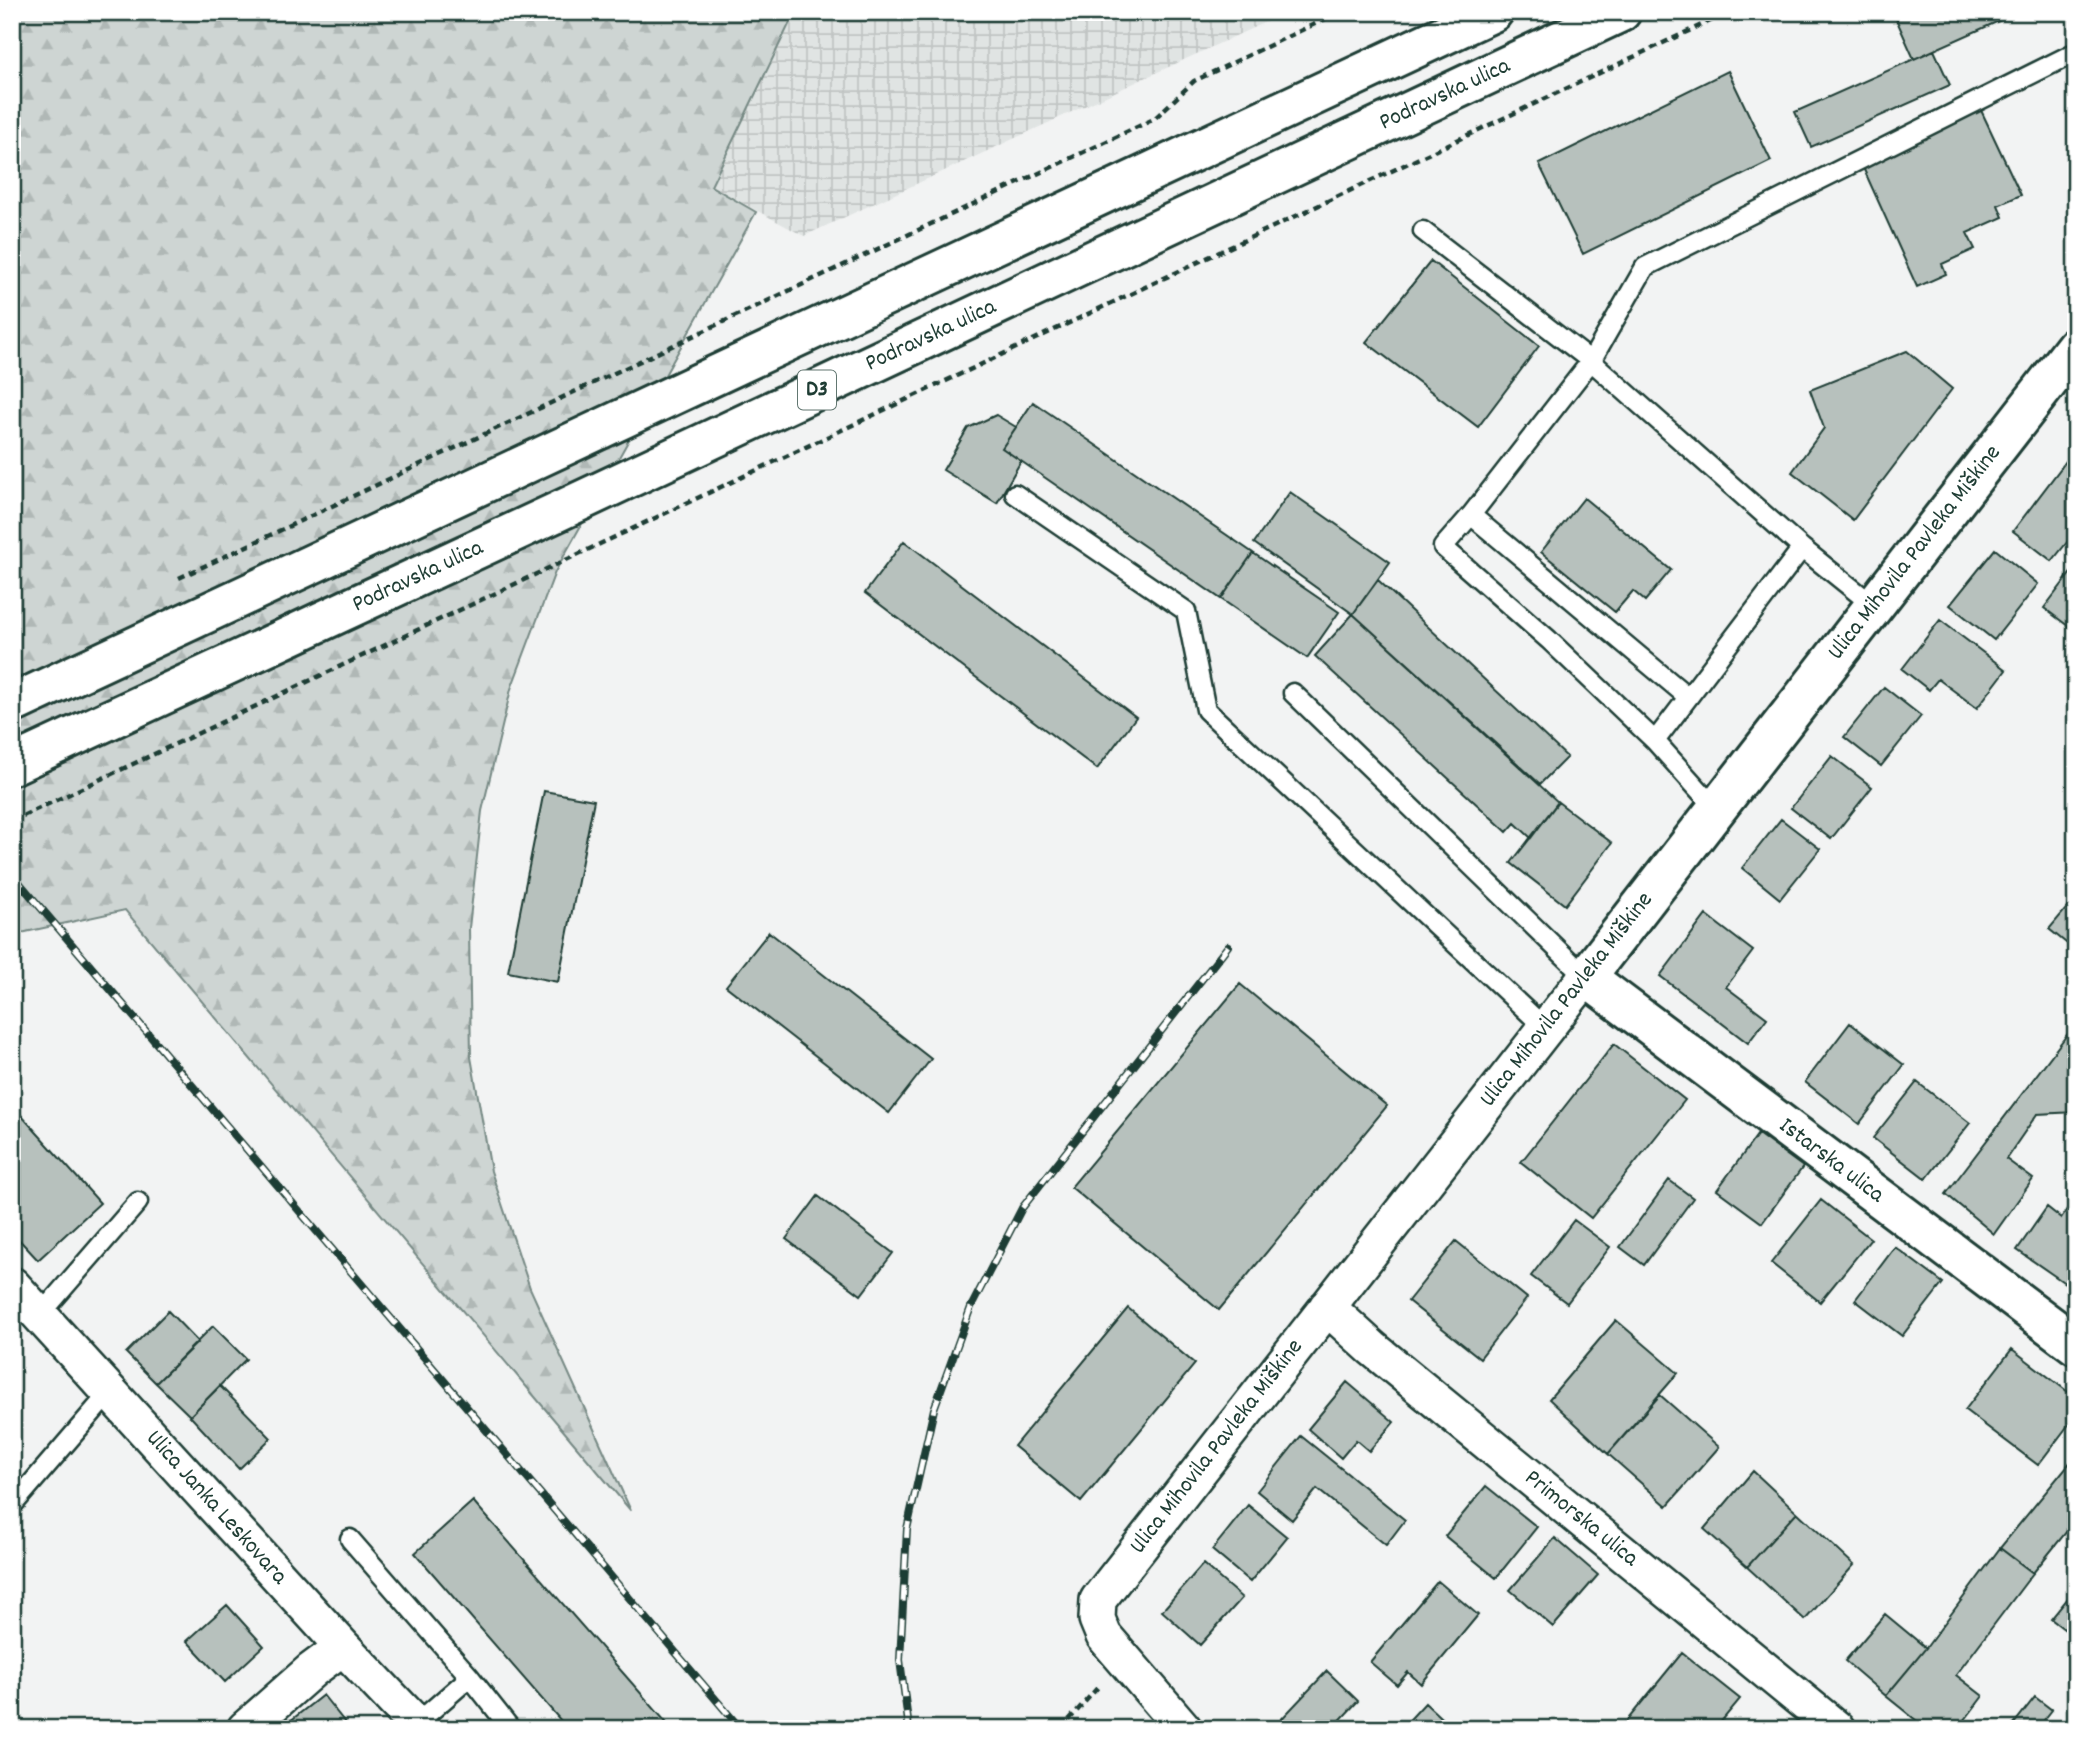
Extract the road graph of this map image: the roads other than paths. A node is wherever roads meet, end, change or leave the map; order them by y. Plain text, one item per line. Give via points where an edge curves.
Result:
1 (1493, 12) edge
2 (1621, 12) edge
3 (2076, 52) edge
4 (1423, 231) dead end
5 (2076, 346) edge
6 (1591, 361) junction
7 (1015, 494) dead end
8 (1471, 515) junction
9 (1802, 548) junction
10 (1874, 606) junction
11 (1293, 693) dead end
12 (1688, 697) junction
13 (12, 704) edge
14 (1655, 741) junction
15 (12, 765) edge
16 (1716, 809) junction
17 (1586, 976) junction
18 (1545, 1028) junction
19 (138, 1202) dead end
20 (12, 1285) edge
21 (1327, 1307) junction
22 (40, 1315) junction
23 (2076, 1345) edge
24 (110, 1392) junction
25 (12, 1506) edge
26 (350, 1539) dead end
27 (343, 1647) junction
28 (470, 1677) junction
29 (418, 1726) edge
30 (245, 1729) edge
31 (511, 1729) edge
32 (1184, 1729) edge
33 (1837, 1729) edge

1 - 13 main road, D3
2 - 15 main road, Podravska ulica / D3
3 - 6 lane via 1645,267
4 - 6 lane
5 - 10 main road, Ulica Mihovila Pavleka Miškine
6 - 8 lane
6 - 9 lane
7 - 18 lane via 1186,611 1206,709
8 - 12 lane
8 - 14 lane via 1443,547
9 - 10 lane
9 - 12 lane
10 - 16 main road, Ulica Mihovila Pavleka Miškine
11 - 17 lane
12 - 14 lane
14 - 16 lane
16 - 17 main road, Ulica Mihovila Pavleka Miškine
17 - 18 street, Ulica Mihovila Pavleka Miškine
17 - 23 main road, Istarska ulica
18 - 21 street, Ulica Mihovila Pavleka Miškine
19 - 22 lane
20 - 22 street, Ulica Janka Leskovara
21 - 32 street, Ulica Mihovila Pavleka Miškine via 1098,1600 1097,1619 1104,1636
21 - 33 street, Primorska ulica
22 - 24 street, Ulica Janka Leskovara
24 - 25 lane
24 - 27 street, Ulica Janka Leskovara
26 - 28 lane
27 - 29 street, Ulica Janka Leskovara
27 - 30 street
28 - 29 lane
28 - 31 lane

